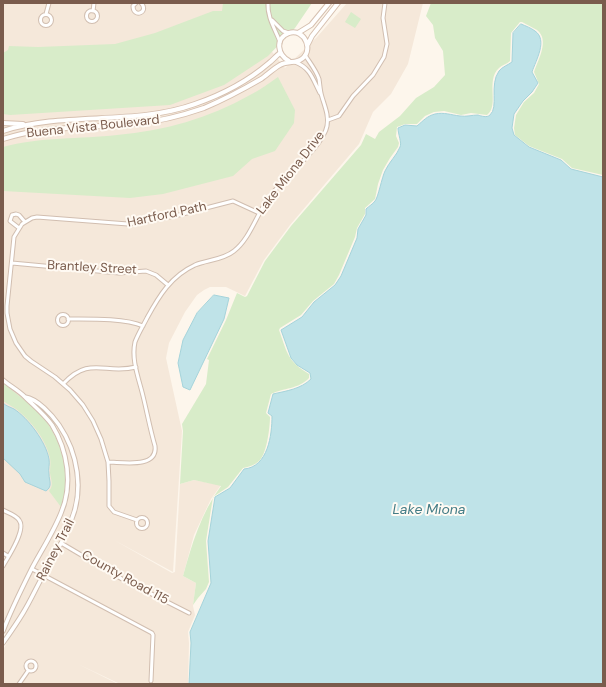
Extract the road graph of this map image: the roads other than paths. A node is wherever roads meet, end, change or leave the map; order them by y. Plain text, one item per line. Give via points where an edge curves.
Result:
1 (49, 3) edge
2 (94, 3) edge
3 (136, 3) edge
4 (141, 3) edge
5 (268, 3) edge
6 (329, 3) edge
7 (338, 3) edge
8 (385, 3) edge
9 (93, 11) dead end
10 (46, 14) dead end
11 (270, 18) junction
12 (289, 33) junction
13 (298, 33) junction
14 (280, 42) junction
15 (308, 44) junction
16 (280, 53) junction
17 (305, 55) junction
18 (289, 61) junction
19 (295, 62) junction
20 (321, 95) junction
21 (328, 120) junction
22 (3, 123) edge
23 (29, 124) junction
24 (3, 131) edge
25 (3, 139) edge
26 (259, 213) junction
27 (25, 222) junction
28 (19, 228) junction
29 (12, 263) junction
30 (168, 284) junction
31 (68, 319) dead end
32 (143, 326) junction
33 (136, 367) junction
34 (3, 380) edge
35 (63, 384) junction
36 (25, 397) junction
37 (108, 462) junction
38 (3, 510) edge
39 (137, 520) dead end
40 (61, 543) junction
41 (3, 553) edge
42 (8, 556) junction
43 (3, 566) edge
44 (32, 569) junction
45 (43, 575) junction
46 (189, 613) dead end
47 (3, 631) edge
48 (3, 643) edge
49 (28, 671) dead end
50 (151, 682) dead end
51 (20, 684) edge

1 - 10 street
2 - 9 street
3 - 4 street via 133,10 138,14 144,9
5 - 11 street
6 - 13 main road via 311,26
7 - 15 main road
8 - 21 street via 383,18 387,44 384,57 339,116
11 - 12 street via 283,31
11 - 14 street
12 - 13 main road
12 - 14 main road
13 - 15 main road
14 - 16 main road
15 - 17 main road
16 - 18 main road
16 - 23 main road, Buena Vista Boulevard via 236,85 194,104 165,112 133,116
17 - 19 main road
17 - 20 street, Lake Miona Drive via 318,79
18 - 19 main road
18 - 25 main road, Buena Vista Boulevard via 233,95 171,118 134,124 32,132
19 - 20 street, Lake Miona Drive via 307,69
20 - 21 street, Lake Miona Drive
21 - 26 street, Lake Miona Drive via 320,140 275,190
22 - 23 main road
23 - 24 main road, Buena Vista Boulevard
26 - 27 street, Hartford Path via 233,201 175,216 128,224 42,217
26 - 30 street, Lake Miona Drive via 243,242 234,251 194,266
27 - 28 street
27 - 28 street, Hartford Path via 19,215 12,215 10,221
28 - 29 street via 14,237
29 - 30 street, Brantley Street via 119,273 150,272
29 - 35 street via 7,313 12,336 31,361
30 - 32 street, Lake Miona Drive
31 - 32 street via 132,322
32 - 33 street, Lake Miona Drive via 134,350
33 - 35 street via 124,370 87,368 74,373
33 - 37 street, Lake Miona Drive via 155,453 150,459 142,462
34 - 36 street, Rainey Trail
35 - 37 street via 79,400 93,421
36 - 40 street, Rainey Trail via 38,403 56,421 75,458 78,479 76,501 72,519
36 - 44 street, Rainey Trail via 42,413 55,431 63,450 67,475 67,490 62,512
37 - 39 street via 109,506 114,512
38 - 42 street via 18,518 22,527
40 - 45 street, Rainey Trail
40 - 46 street, County Road 115 via 122,579
41 - 42 street
42 - 43 street
44 - 45 street
44 - 47 street, Rainey Trail
45 - 48 street, Rainey Trail
45 - 50 street via 152,633
49 - 51 street

